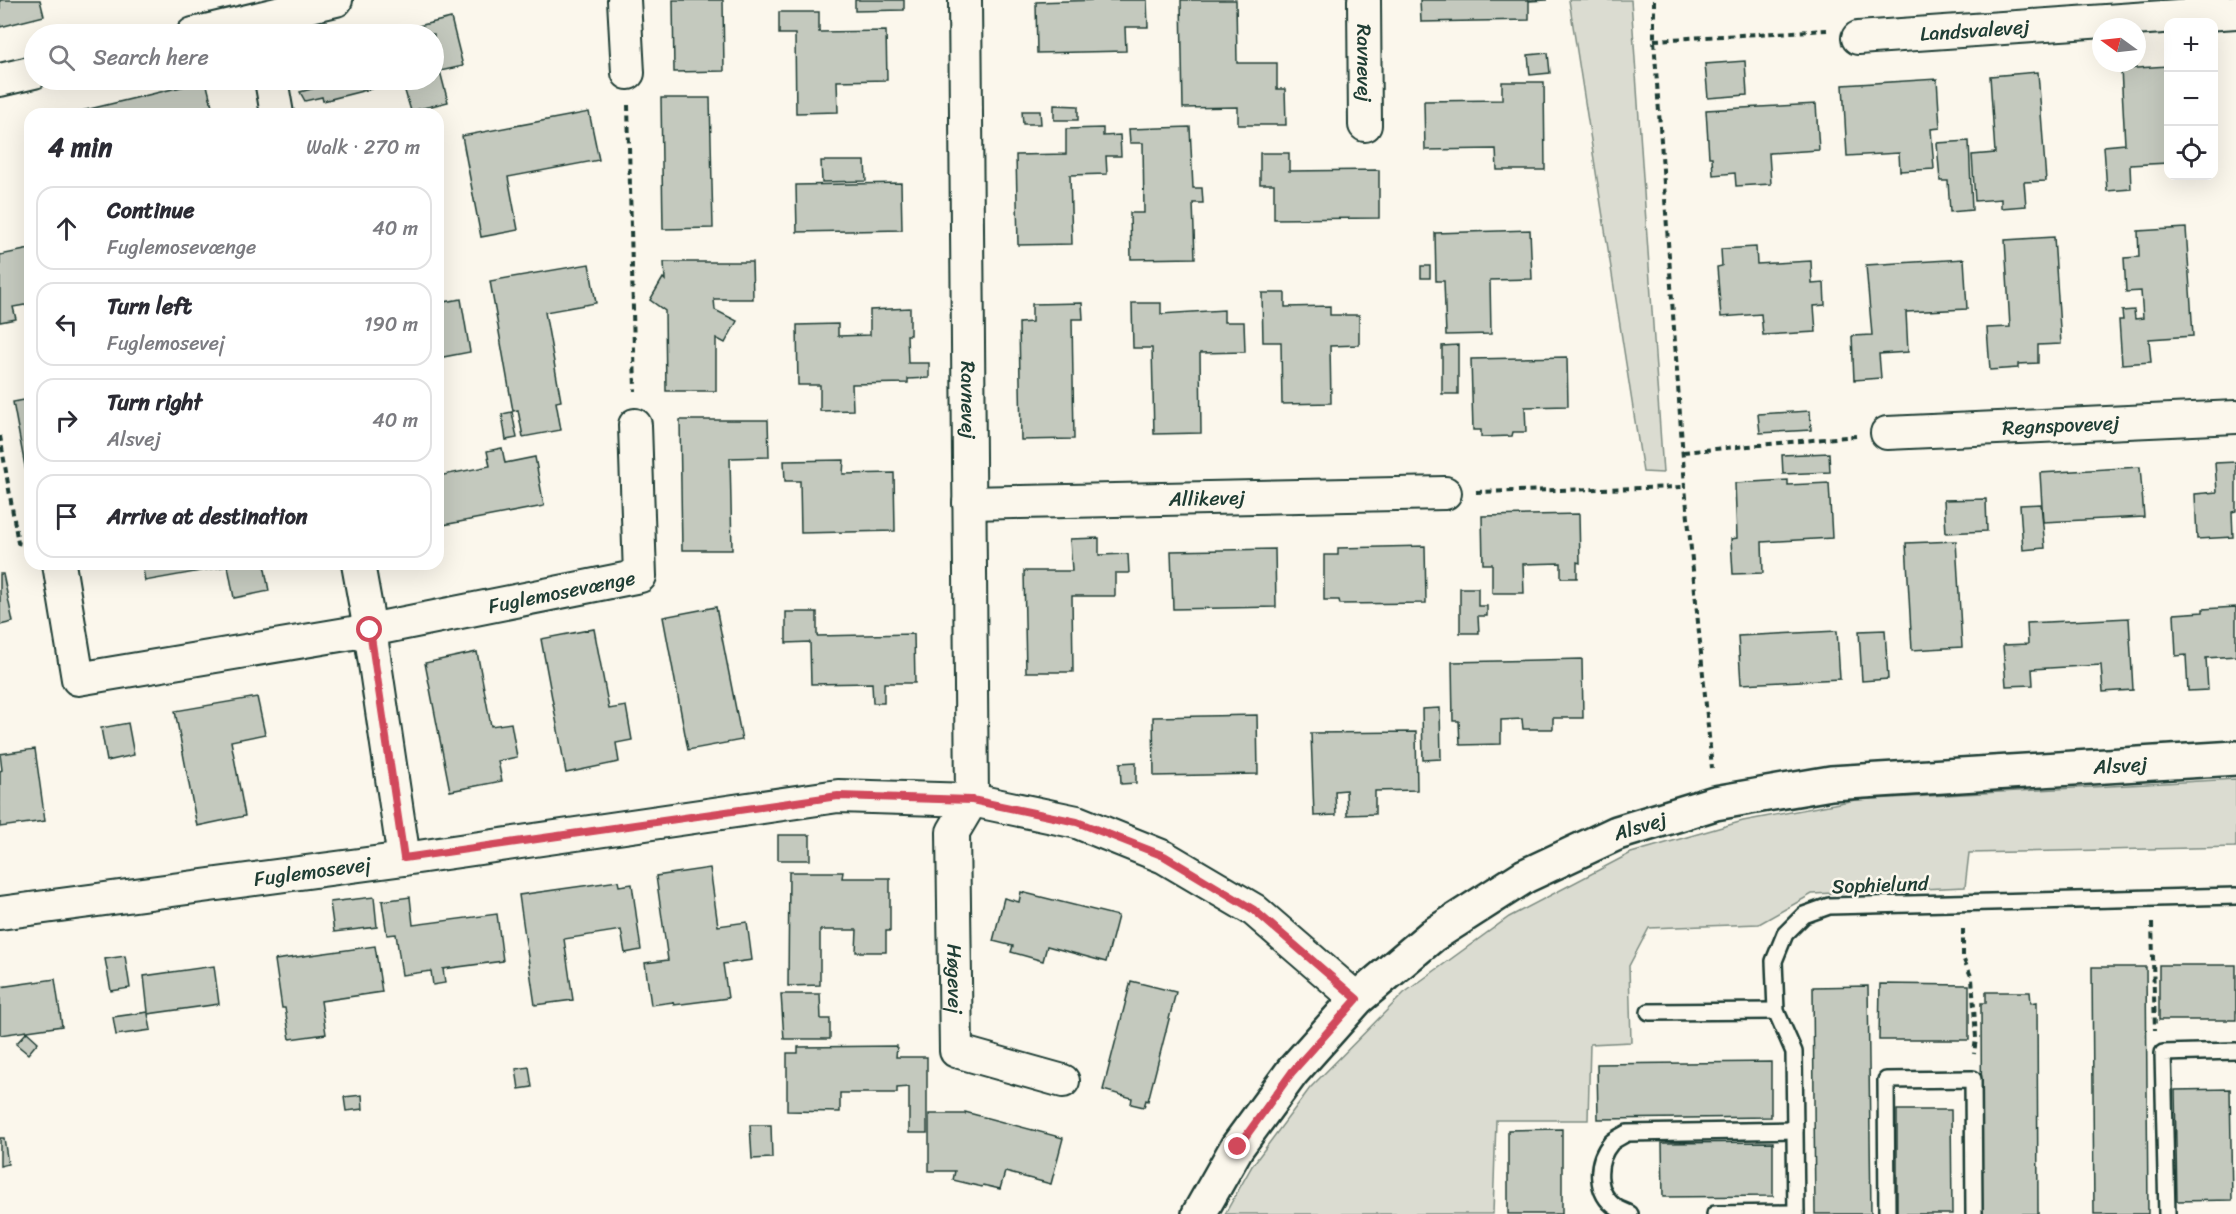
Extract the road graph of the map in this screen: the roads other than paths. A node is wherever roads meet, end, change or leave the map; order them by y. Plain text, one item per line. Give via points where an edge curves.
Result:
1 (336, 0) edge
2 (624, 0) edge
3 (965, 0) edge
4 (1364, 0) edge
5 (2236, 12) edge
6 (270, 24) edge
7 (1858, 38) road end
8 (628, 73) road end
9 (24, 74) edge
10 (0, 80) edge
11 (273, 90) edge
12 (277, 108) edge
13 (1365, 125) dead end
14 (2236, 417) edge
15 (635, 425) road end
16 (1887, 433) road end
17 (1445, 492) road end
18 (969, 503) junction
19 (60, 570) edge
20 (359, 570) edge
21 (370, 630) junction
22 (2236, 758) edge
23 (972, 800) junction
24 (404, 858) junction
25 (2236, 896) edge
26 (0, 913) edge
27 (1357, 999) junction
28 (1776, 1011) junction
29 (1649, 1012) dead end
30 (2236, 1051) edge
31 (1063, 1081) dead end
32 (1795, 1130) junction
33 (1199, 1214) edge
34 (1630, 1214) edge
35 (1714, 1214) edge
36 (1796, 1214) edge
37 (1887, 1214) edge
38 (1974, 1214) edge
39 (2166, 1214) edge

1 - 6 street
2 - 8 street
3 - 18 street, Ravnevej
4 - 13 street, Ravnevej
5 - 7 street, Landsvalevej
9 - 10 street
11 - 12 street
14 - 16 street, Regnspovevej
15 - 21 street, Fuglemosevænge via 640,576
17 - 18 street, Allikevej
18 - 23 street, Ravnevej
19 - 21 street, Fuglemosevænge via 78,679
20 - 21 street
21 - 24 street
22 - 27 street, Alsvej via 1831,783 1715,802 1617,833 1525,876 1433,935
23 - 24 street, Fuglemosevej via 838,796
23 - 27 street, Fuglemosevej via 1077,822 1164,856 1254,910
23 - 31 street, Høgevej via 953,832 956,1051
24 - 26 street, Fuglemosevej
25 - 28 lane, Sophielund via 1829,906 1804,915 1785,934 1773,962
27 - 33 street, Alsvej via 1292,1072 1238,1147
28 - 29 lane
28 - 32 lane, Sophielund via 1794,1052
30 - 39 lane via 2163,1053
32 - 34 lane via 1627,1132 1611,1142 1602,1158 1599,1176 1604,1193 1616,1207
32 - 36 lane, Sophielund
35 - 36 lane
37 - 38 lane via 1886,1080 1972,1079

